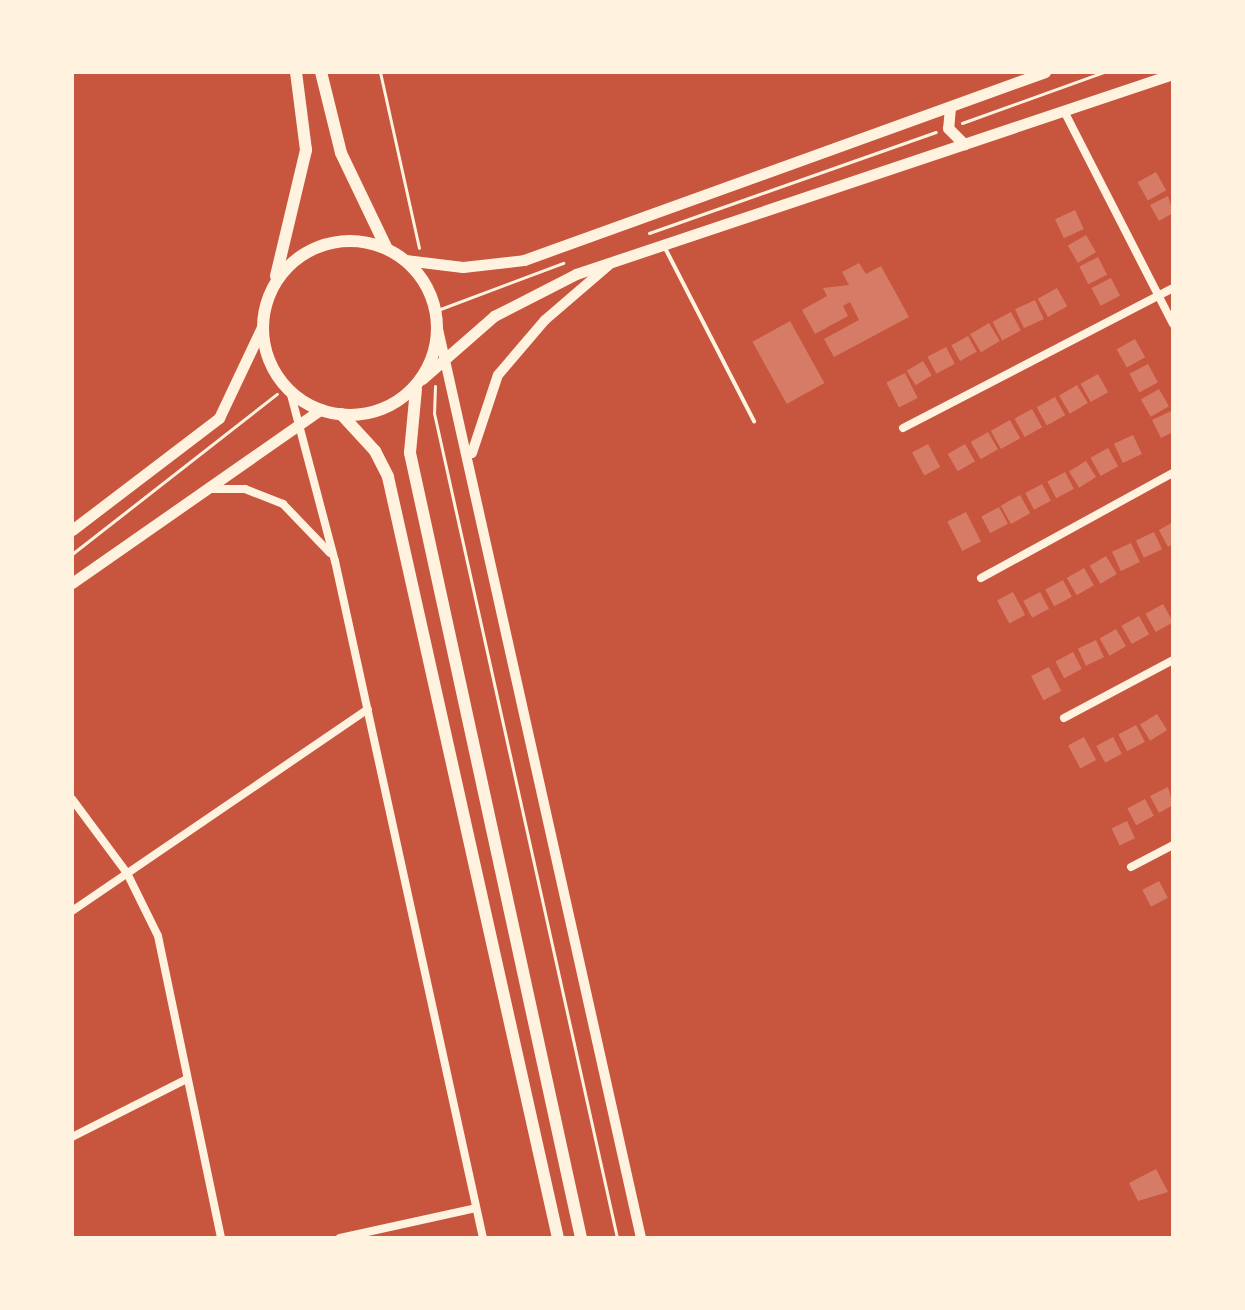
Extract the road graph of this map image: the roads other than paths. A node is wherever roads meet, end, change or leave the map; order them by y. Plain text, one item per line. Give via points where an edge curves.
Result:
1 (296, 72) edge
2 (321, 72) edge
3 (1045, 72) edge
4 (1173, 74) edge
5 (1148, 77) edge
6 (950, 107) junction
7 (1064, 111) junction
8 (964, 144) junction
9 (662, 242) junction
10 (387, 249) junction
11 (617, 258) junction
12 (405, 260) junction
13 (273, 286) junction
14 (1173, 288) edge
15 (1158, 296) junction
16 (1173, 324) edge
17 (263, 325) junction
18 (438, 329) junction
19 (446, 359) junction
20 (419, 384) junction
21 (287, 388) junction
22 (321, 409) junction
23 (341, 414) junction
24 (754, 421) dead end
25 (299, 425) junction
26 (903, 428) dead end
27 (1173, 473) edge
28 (472, 475) junction
29 (206, 489) junction
30 (72, 530) edge
31 (335, 561) junction
32 (981, 578) dead end
33 (72, 583) edge
34 (1173, 660) edge
35 (368, 709) junction
36 (1064, 718) dead end
37 (72, 799) edge
38 (1173, 845) edge
39 (1131, 867) dead end
40 (127, 873) junction
41 (72, 911) edge
42 (185, 1080) junction
43 (72, 1137) edge
44 (476, 1208) junction
45 (221, 1238) edge
46 (340, 1238) edge
47 (483, 1238) edge
48 (558, 1238) edge
49 (581, 1238) edge
50 (641, 1238) edge

1 - 13 main road via 306,150
2 - 10 main road via 341,153
3 - 6 main road
4 - 5 main road
5 - 7 main road
6 - 8 main road via 948,128
6 - 12 main road via 524,260
7 - 8 main road
7 - 15 street
8 - 9 main road
9 - 11 main road
9 - 24 lane
10 - 12 main road
10 - 13 main road via 348,241 324,245 303,254
11 - 19 main road via 494,316
11 - 28 street via 545,320 498,375 476,427
12 - 18 main road via 423,279
13 - 17 main road
14 - 15 street
15 - 16 street
15 - 26 street
17 - 21 main road via 265,349
17 - 30 main road via 250,364 219,418
18 - 19 street
18 - 20 main road
19 - 20 main road
19 - 28 street
20 - 23 main road via 382,409
20 - 49 main road via 410,453
21 - 22 main road
21 - 25 street
22 - 23 main road
22 - 25 main road
23 - 48 main road via 388,477
25 - 29 main road
25 - 31 street
27 - 32 street
28 - 50 street
29 - 31 street via 245,489 283,504
29 - 33 main road
31 - 35 street
34 - 36 street
35 - 40 street
35 - 44 street
37 - 40 street
38 - 39 street
40 - 41 street
40 - 42 street via 162,948
42 - 43 street
42 - 45 street
44 - 46 street
44 - 47 street

